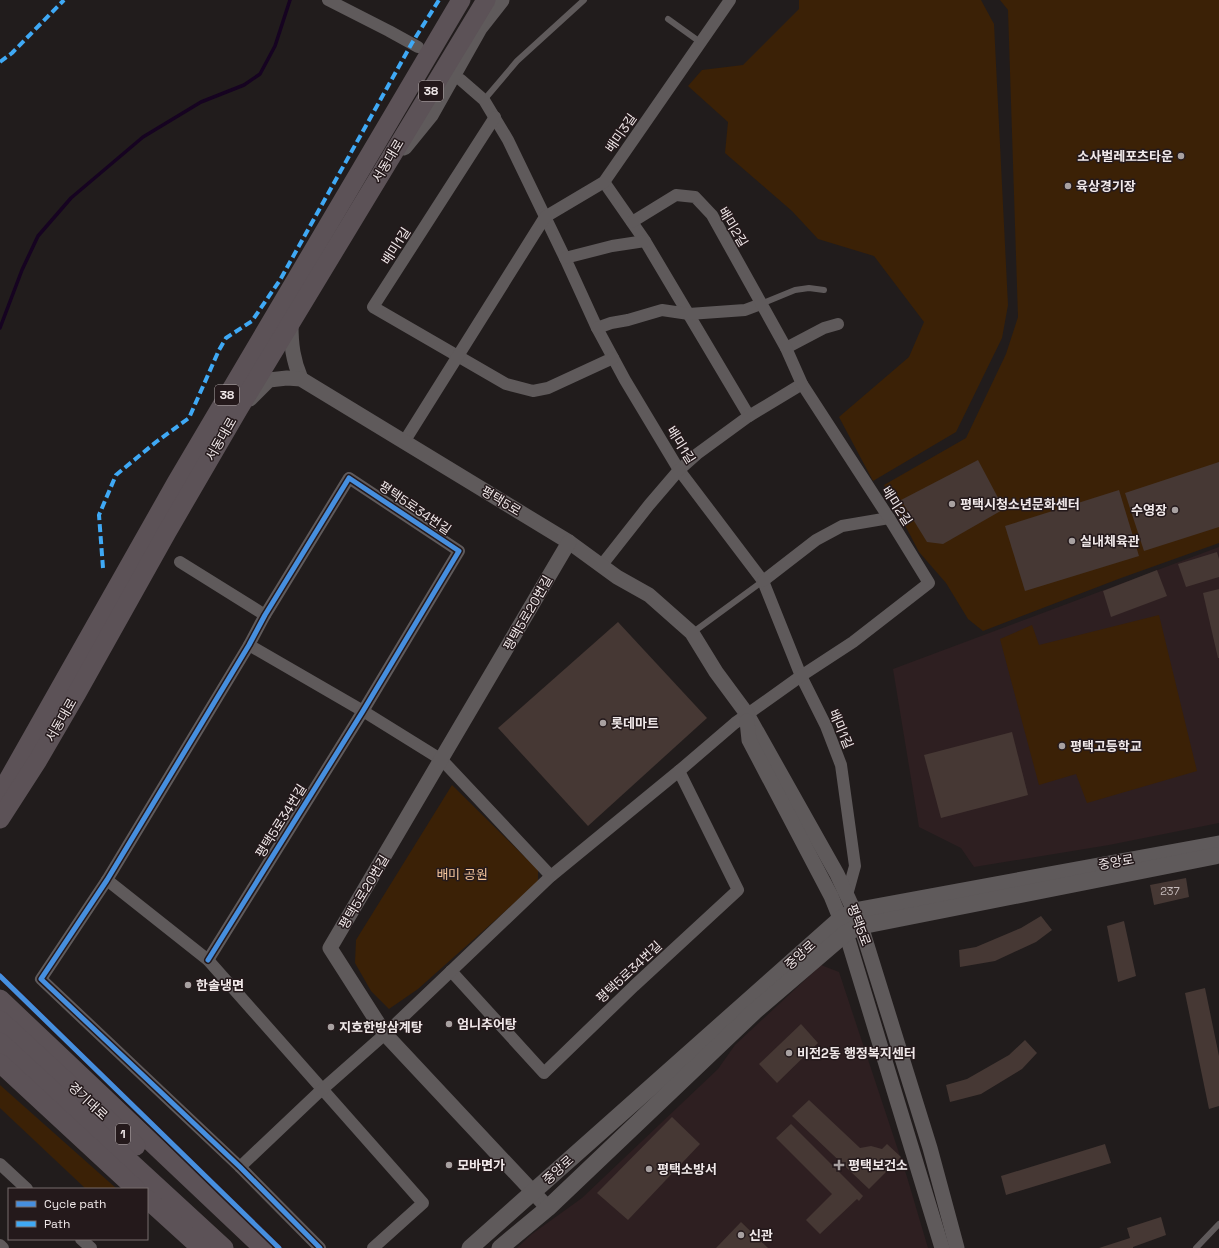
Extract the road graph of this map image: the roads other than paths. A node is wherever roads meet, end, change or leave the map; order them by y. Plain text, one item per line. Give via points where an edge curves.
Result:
1 (328, 0) edge
2 (461, 0) edge
3 (486, 0) edge
4 (501, 0) edge
5 (584, 0) edge
6 (730, 0) edge
7 (668, 19) dead end
8 (700, 42) junction
9 (418, 47) dead end
10 (461, 80) dead end
11 (484, 100) junction
12 (495, 117) junction
13 (604, 182) junction
14 (375, 183) junction
15 (545, 218) junction
16 (632, 222) junction
17 (645, 241) junction
18 (565, 258) junction
19 (824, 290) dead end
20 (761, 304) junction
21 (689, 314) junction
22 (290, 324) junction
23 (838, 324) dead end
24 (597, 328) junction
25 (786, 348) junction
26 (459, 356) junction
27 (613, 358) junction
28 (301, 379) junction
29 (802, 384) junction
30 (238, 410) junction
31 (749, 416) junction
32 (404, 442) junction
33 (679, 470) junction
34 (889, 518) junction
35 (569, 542) junction
36 (180, 562) dead end
37 (601, 566) junction
38 (763, 581) junction
39 (265, 615) junction
40 (692, 633) junction
41 (249, 645) junction
42 (801, 676) junction
43 (363, 711) junction
44 (747, 714) junction
45 (442, 760) junction
46 (679, 771) junction
47 (0, 794) edge
48 (0, 819) edge
49 (1219, 844) edge
50 (1219, 856) edge
51 (551, 876) junction
52 (107, 880) junction
53 (847, 895) junction
54 (846, 921) junction
55 (861, 926) junction
56 (208, 960) junction
57 (451, 971) junction
58 (0, 999) edge
59 (0, 1020) edge
60 (385, 1034) junction
61 (0, 1042) edge
62 (0, 1063) edge
63 (322, 1090) junction
64 (920, 1146) junction
65 (0, 1164) edge
66 (240, 1167) junction
67 (26, 1188) edge
68 (135, 1188) edge
69 (533, 1192) junction
70 (148, 1200) edge
71 (548, 1208) junction
72 (1219, 1224) edge
73 (0, 1245) edge
74 (4, 1248) edge
75 (201, 1248) edge
76 (224, 1248) edge
77 (246, 1248) edge
78 (263, 1248) edge
79 (320, 1248) edge
80 (374, 1248) edge
81 (470, 1248) edge
82 (500, 1248) edge
83 (942, 1248) edge
84 (957, 1248) edge
85 (1196, 1248) edge

1 - 9 street
2 - 47 main road, 서동대로 / 38 via 176,483
3 - 14 main road, 서동대로 / 38
4 - 14 main road via 479,28 430,115
5 - 11 lane via 517,61
6 - 8 street, 배미3길
7 - 8 lane
8 - 13 street, 배미3길
10 - 11 street, 배미1길
11 - 12 street, 배미1길
12 - 15 street, 배미1길
12 - 26 street, 배미1길 via 373,307
13 - 15 street, 배미3길
13 - 16 street
14 - 22 main road, 서동대로 / 38
15 - 18 street, 배미1길
15 - 26 street
16 - 17 street
16 - 20 street, 배미2길 via 676,195 696,197 712,215
17 - 18 street
17 - 21 street
18 - 24 street, 배미1길
19 - 20 lane via 795,290
20 - 21 street via 745,310
20 - 25 street, 배미2길
21 - 24 street via 662,310
21 - 31 street
22 - 28 street via 294,363
22 - 30 main road, 서동대로 / 38
23 - 25 street via 824,328
24 - 27 street, 배미1길
25 - 29 street, 배미2길
26 - 27 street, 배미1길 via 506,384 533,391 548,388
26 - 32 street
27 - 33 street, 배미1길
28 - 30 street via 269,380
28 - 32 street, 평택5로
29 - 31 street
29 - 34 street, 배미2길
30 - 48 main road, 서동대로 / 38 via 77,693
31 - 33 street
32 - 35 street, 평택5로
33 - 37 street
33 - 38 street, 배미1길
34 - 38 street via 842,526 816,540
34 - 42 street, 배미2길 via 929,583 853,642
35 - 37 street, 평택5로
35 - 45 street, 평택5로20번길
36 - 39 street
37 - 40 street, 평택5로 via 649,595
38 - 40 lane
38 - 42 street, 배미1길
39 - 41 street, 평택5로34번길
39 - 43 street, 평택5로34번길 via 349,478 459,551
40 - 44 street, 평택5로 via 716,672
41 - 43 street
41 - 52 street, 평택5로34번길
42 - 44 street
42 - 53 street, 배미1길 via 826,726 841,765 855,866
43 - 45 street
43 - 56 street, 평택5로34번길
44 - 46 street
44 - 53 street, 평택5로
44 - 54 street via 749,740
45 - 51 street
45 - 60 street, 평택5로20번길 via 330,948
46 - 51 street
46 - 57 street, 평택5로34번길 via 738,890 544,1073
49 - 54 main road, 중앙로
50 - 55 main road, 중앙로
51 - 57 street
52 - 56 street
52 - 66 street, 평택5로34번길 via 41,979
53 - 54 street, 평택5로
54 - 55 main road, 중앙로
54 - 64 street
54 - 69 main road, 중앙로
54 - 71 main road, 중앙로
55 - 64 street, 평택5로
56 - 63 street
57 - 60 street
58 - 78 main road
59 - 77 main road, 경기대로 / 1
60 - 63 street
60 - 69 street, 평택5로20번길
61 - 76 main road, 경기대로 / 1
62 - 68 main road
63 - 66 street
63 - 80 street via 423,1204
64 - 83 street
64 - 84 street, 평택5로
65 - 67 street
66 - 79 street
69 - 71 street, 평택5로20번길
69 - 81 main road, 중앙로
70 - 75 main road
71 - 82 main road, 중앙로
72 - 85 lane
73 - 74 street

